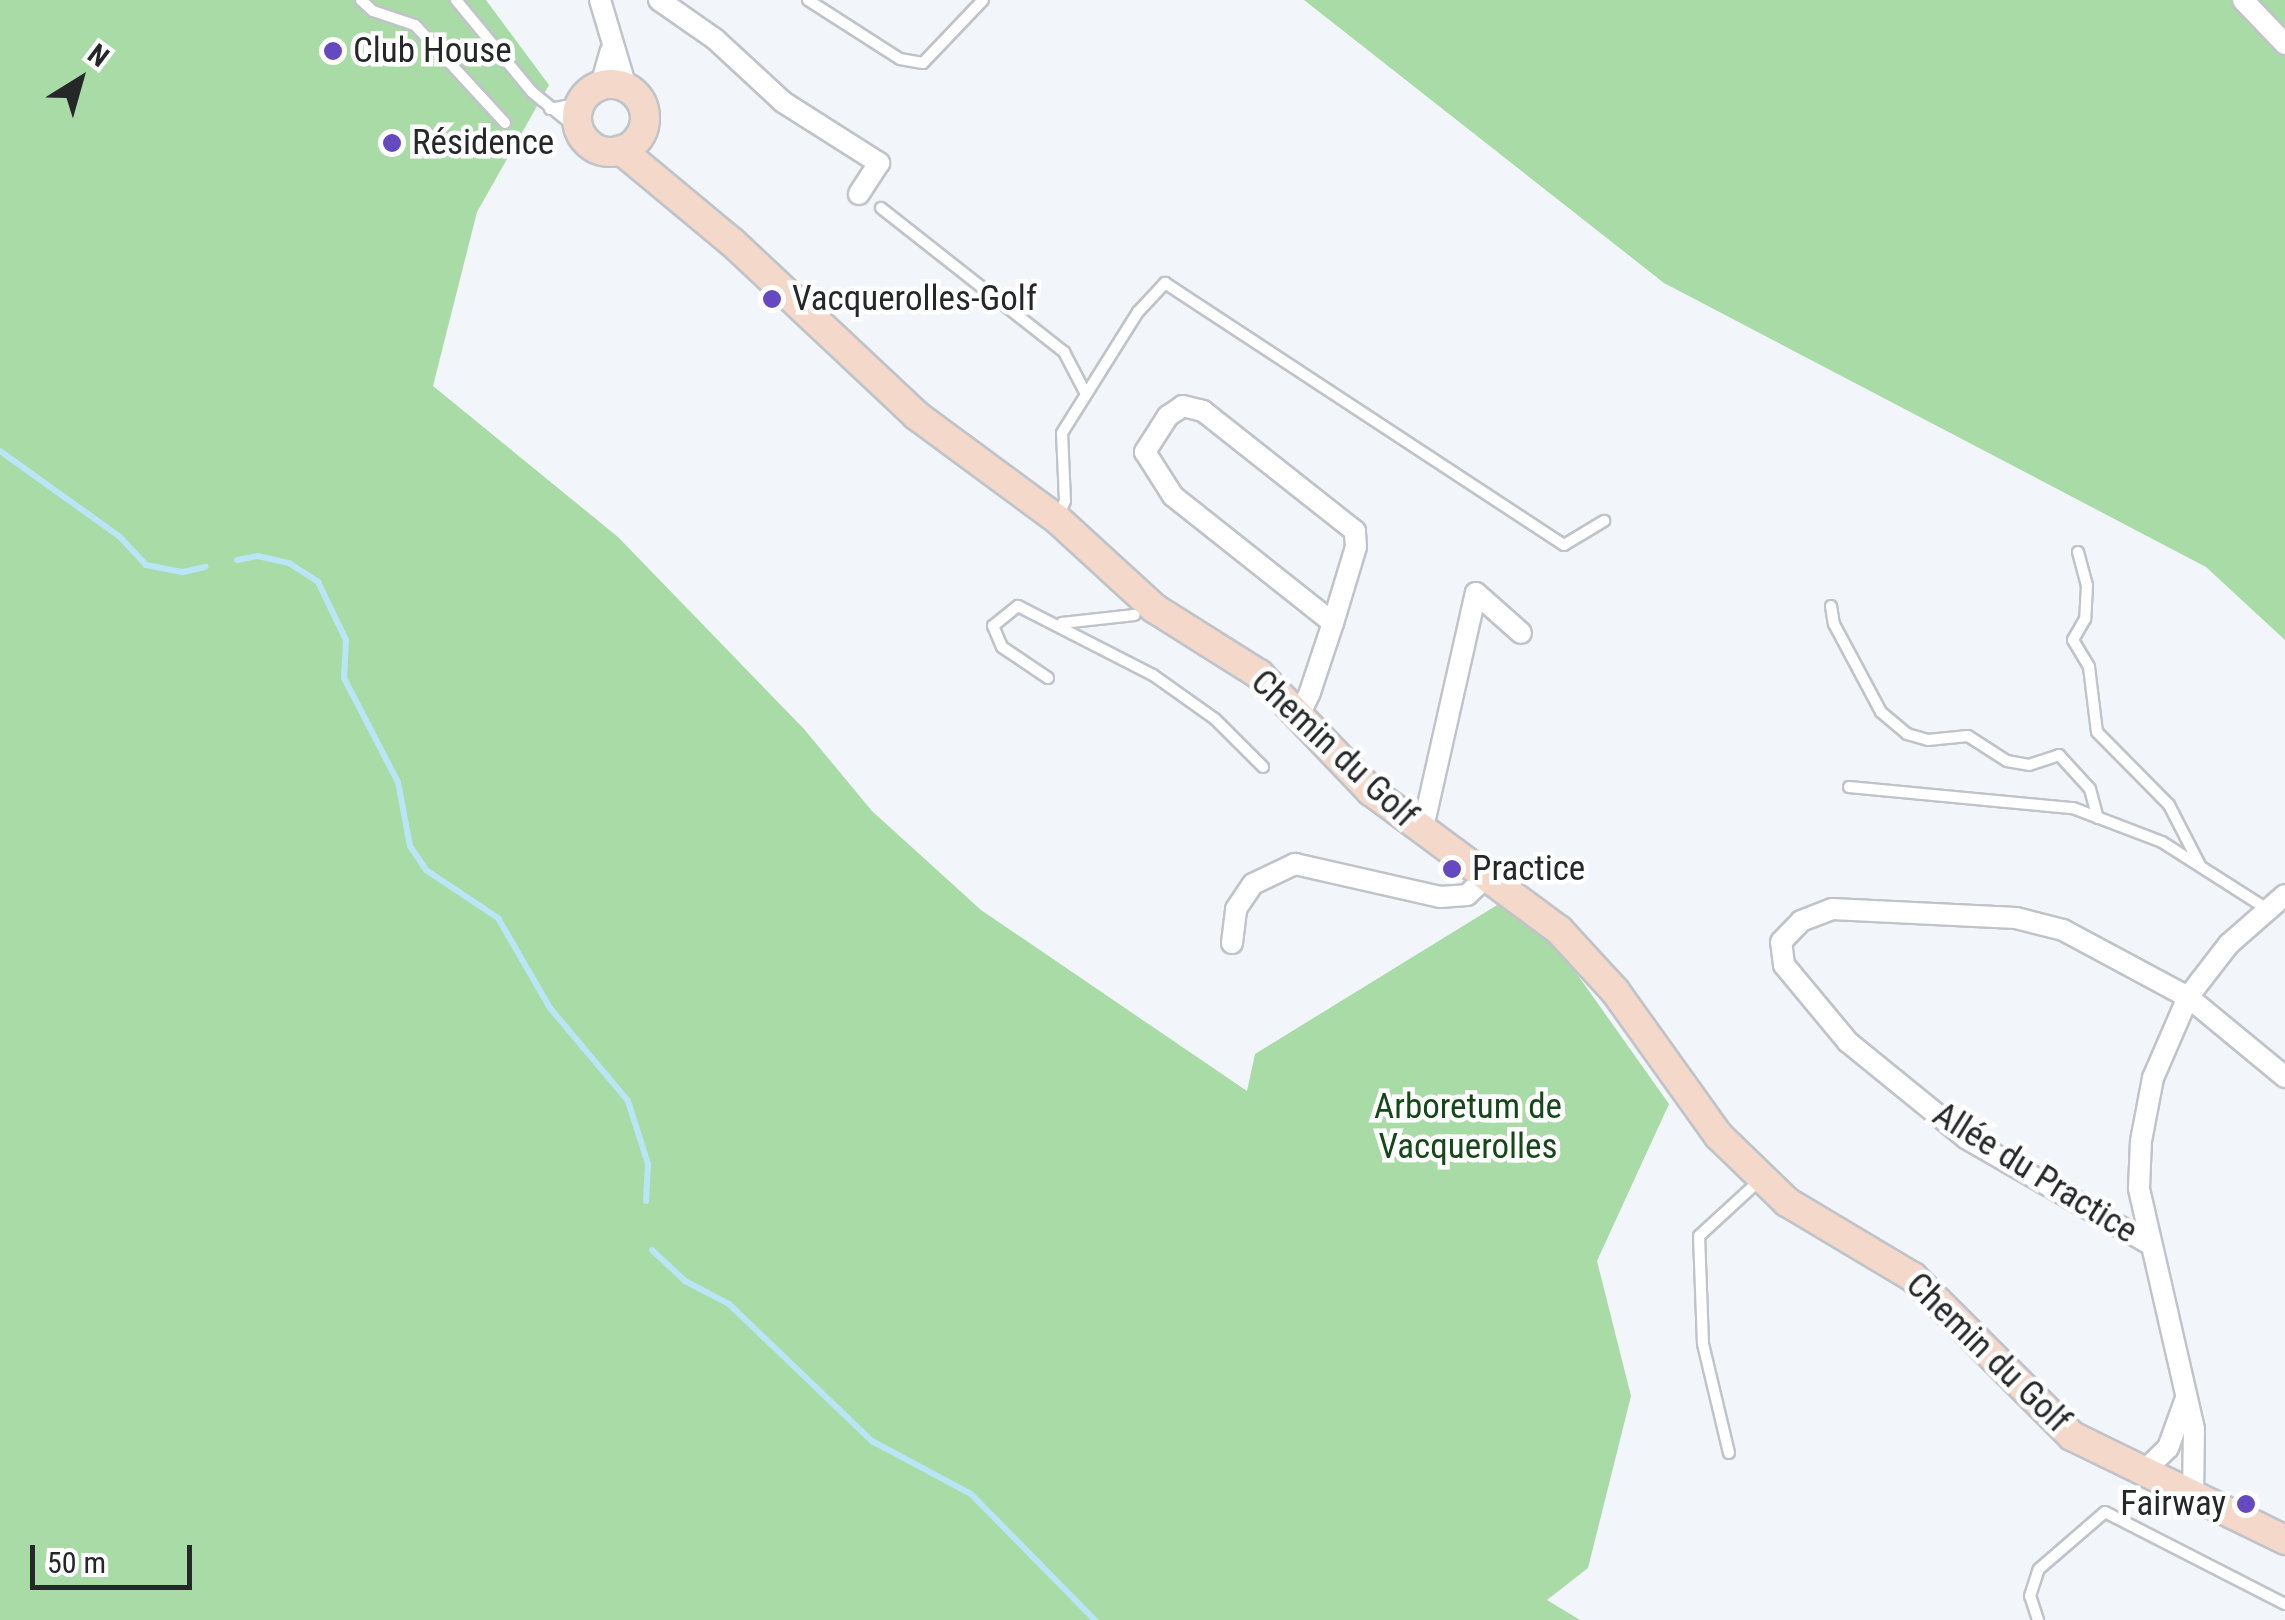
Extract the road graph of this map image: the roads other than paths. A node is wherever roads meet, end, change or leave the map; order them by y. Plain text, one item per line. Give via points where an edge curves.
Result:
1 (361, 0) edge
2 (456, 0) edge
3 (600, 0) edge
4 (659, 0) edge
5 (808, 0) edge
6 (983, 0) edge
7 (2243, 0) edge
8 (2285, 44) edge
9 (597, 102) junction
10 (550, 109) junction
11 (505, 123) dead end
12 (644, 128) junction
13 (622, 150) junction
14 (650, 176) junction
15 (859, 194) dead end
16 (880, 208) dead end
17 (1086, 394) junction
18 (1057, 519) junction
19 (1604, 521) dead end
20 (2078, 552) dead end
21 (1831, 606) dead end
22 (1135, 615) dead end
23 (1333, 623) junction
24 (1060, 624) junction
25 (1522, 633) dead end
26 (1048, 678) dead end
27 (1299, 715) junction
28 (1262, 767) dead end
29 (1848, 787) dead end
30 (2098, 818) junction
31 (1422, 832) junction
32 (2200, 866) junction
33 (1486, 876) junction
34 (2285, 895) edge
35 (2267, 909) junction
36 (1232, 942) dead end
37 (2188, 998) junction
38 (2285, 1077) edge
39 (1761, 1180) junction
40 (2150, 1244) junction
41 (2186, 1394) junction
42 (2168, 1448) junction
43 (1729, 1453) dead end
44 (2194, 1459) junction
45 (2142, 1474) junction
46 (2194, 1498) junction
47 (2285, 1540) edge
48 (2285, 1604) edge
49 (2038, 1620) edge

1 - 11 lane via 415,25
2 - 10 lane
3 - 9 street via 611,50
4 - 15 street via 715,39 783,102 879,163
5 - 6 lane via 900,59 923,62
7 - 8 street
9 - 10 lane
9 - 10 lane
9 - 12 street via 642,104
9 - 13 street, Chemin du Golf via 600,150
12 - 13 street
12 - 14 street
13 - 14 street, Chemin du Golf
14 - 18 street, Chemin du Golf via 732,242 905,405
16 - 17 lane via 1064,352
17 - 18 lane via 1062,433 1065,500
17 - 19 lane via 1138,312 1165,283 1564,546
18 - 27 street, Chemin du Golf via 1121,583 1259,674
20 - 32 lane via 2086,602 2073,640 2089,666 2097,732 2169,805
21 - 30 lane via 1881,712 1907,734 1928,740 1968,736 2007,762 2029,765 2059,755 2090,789
22 - 24 lane
23 - 23 street via 1355,531 1203,411 1183,406 1168,416 1145,452 1173,496
23 - 27 street
24 - 26 lane via 1018,606 993,626 1002,648
24 - 28 lane via 1152,674 1215,720
25 - 31 street via 1476,593
27 - 31 street, Chemin du Golf
29 - 30 lane via 2072,808
30 - 32 lane via 2162,842
31 - 33 street, Chemin du Golf
32 - 35 lane
33 - 36 street via 1468,895 1440,898 1296,864 1253,884 1236,909
33 - 39 street, Chemin du Golf via 1574,944 1719,1136
34 - 35 street
35 - 37 street via 2229,944
37 - 38 street, Allée du Practice
37 - 40 street via 2153,1078 2141,1141 2139,1188
37 - 40 street, Allée du Practice via 2063,930 2016,918 1832,909 1801,921 1781,942 1784,966 1848,1042 1966,1138
39 - 43 lane via 1698,1236 1703,1344
39 - 45 street, Chemin du Golf via 1913,1277 2042,1412
40 - 41 street
41 - 42 street via 2182,1424
41 - 44 street
42 - 44 street
42 - 45 street
44 - 46 street
45 - 46 street, Chemin du Golf
46 - 47 street, Chemin du Golf
48 - 49 lane via 2105,1512 2039,1569 2030,1596

